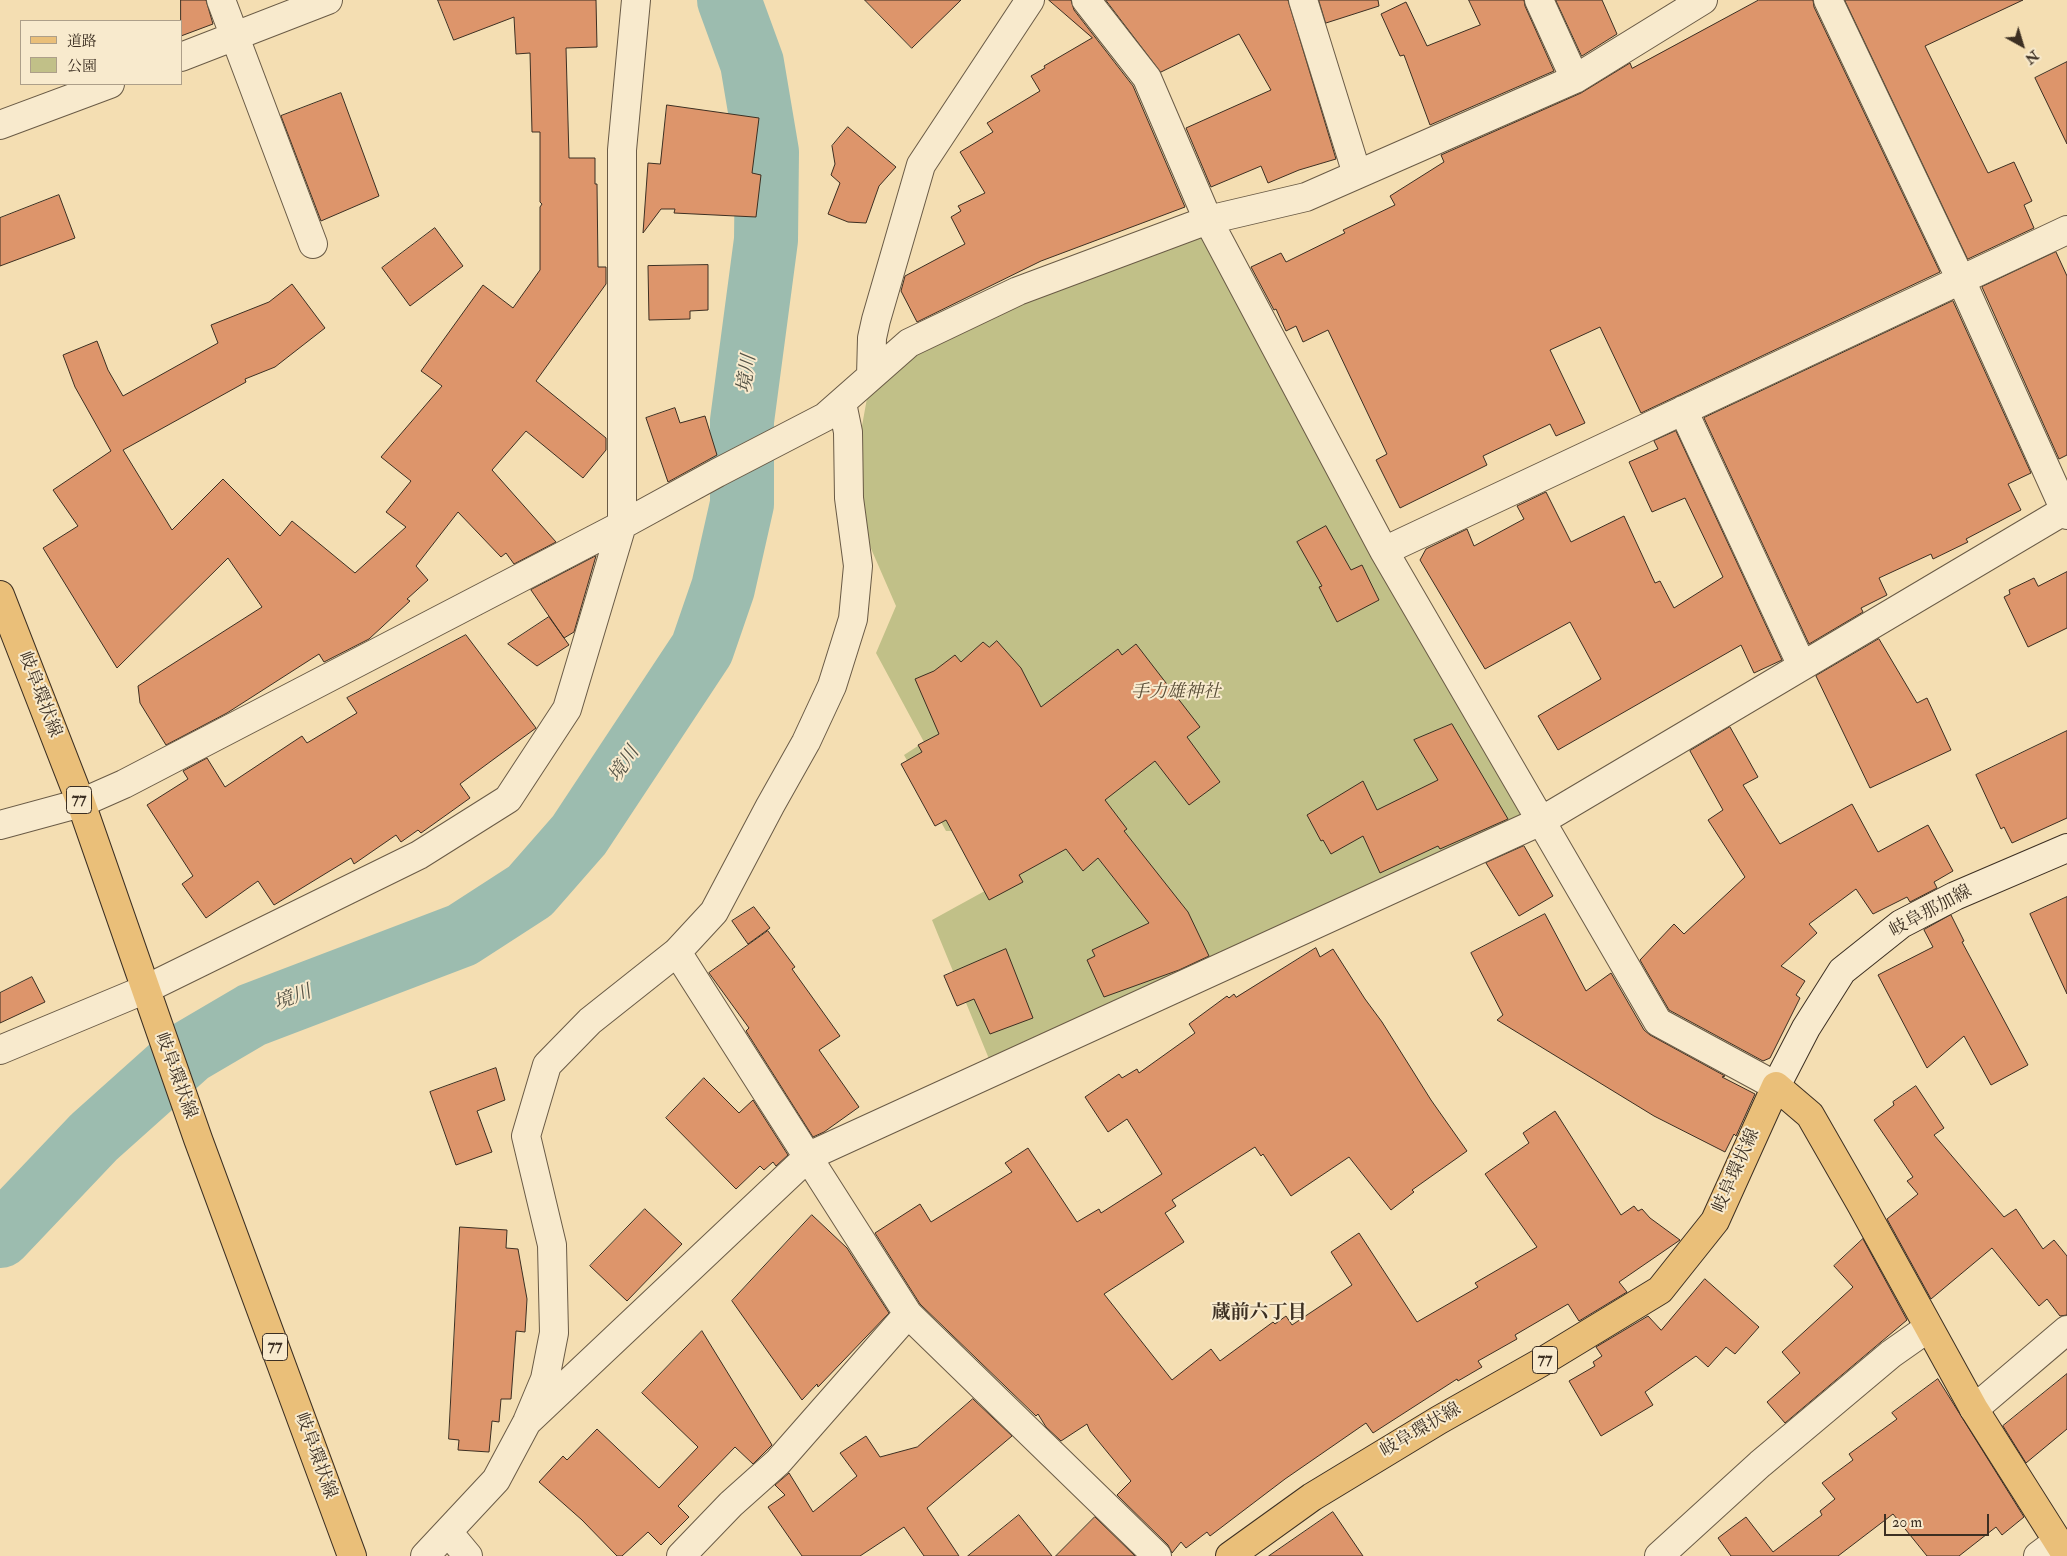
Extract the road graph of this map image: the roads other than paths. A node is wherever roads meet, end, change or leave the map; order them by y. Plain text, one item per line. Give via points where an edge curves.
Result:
1 (221, 0) edge
2 (328, 0) edge
3 (636, 0) edge
4 (1030, 0) edge
5 (1086, 0) edge
6 (1303, 0) edge
7 (1539, 0) edge
8 (1703, 0) edge
9 (1828, 0) edge
10 (236, 37) junction
11 (182, 57) edge
12 (1574, 79) junction
13 (107, 85) edge
14 (0, 125) edge
15 (1357, 174) junction
16 (1208, 220) junction
17 (2067, 230) edge
18 (313, 244) dead end
19 (1960, 280) junction
20 (872, 376) junction
21 (834, 410) junction
22 (1683, 410) junction
23 (2066, 511) edge
24 (622, 525) junction
25 (1384, 551) junction
26 (0, 595) edge
27 (1802, 666) junction
28 (81, 803) junction
29 (1541, 821) junction
30 (0, 825) edge
31 (2067, 848) edge
32 (677, 952) junction
33 (148, 998) junction
34 (0, 1050) edge
35 (1776, 1086) junction
36 (809, 1156) junction
37 (908, 1314) junction
38 (1928, 1328) junction
39 (2067, 1330) edge
40 (1974, 1409) junction
41 (527, 1422) junction
42 (448, 1532) junction
43 (2054, 1551) edge
44 (352, 1556) edge
45 (425, 1556) edge
46 (468, 1556) edge
47 (681, 1556) edge
48 (1157, 1556) edge
49 (1230, 1556) edge
50 (1659, 1556) edge

1 - 10 street
2 - 10 street
3 - 24 street via 622,150
4 - 20 street via 921,165 876,320 872,338
5 - 16 street via 1147,78
6 - 15 street
7 - 12 street
8 - 12 street
9 - 19 street
10 - 11 street
10 - 18 street
12 - 15 street
13 - 14 street
15 - 16 street via 1306,197
16 - 20 street via 1018,291 909,343
16 - 25 street
17 - 19 street
19 - 22 street
19 - 23 street
20 - 21 street
21 - 24 street
21 - 32 street via 848,432 849,498 858,566 850,627 832,686 806,742 714,912
22 - 25 street
22 - 27 street
23 - 27 street
24 - 28 street via 124,784
24 - 33 street via 567,709 508,799 419,855
25 - 29 street
26 - 28 main road, 岐阜環状線 / 77
27 - 29 street
28 - 30 street
28 - 33 main road, 岐阜環状線 / 77
29 - 35 street via 1658,1022
29 - 36 street
31 - 35 street, 岐阜那加線 via 1955,896 1901,924 1842,971 1806,1028
32 - 36 street
32 - 41 street via 590,1021 547,1065 526,1136 552,1246 554,1333 545,1379
33 - 34 street
33 - 44 main road, 岐阜環状線 / 77
35 - 38 main road via 1810,1115
35 - 49 main road, 岐阜環状線 / 77 via 1714,1222 1660,1290 1379,1455 1312,1497
36 - 37 street
36 - 41 street
37 - 47 street via 778,1462 731,1504
37 - 48 street
38 - 40 main road
38 - 50 street via 1891,1354 1767,1458
39 - 40 street
40 - 43 main road
41 - 42 street via 496,1480
42 - 45 street
42 - 46 street

